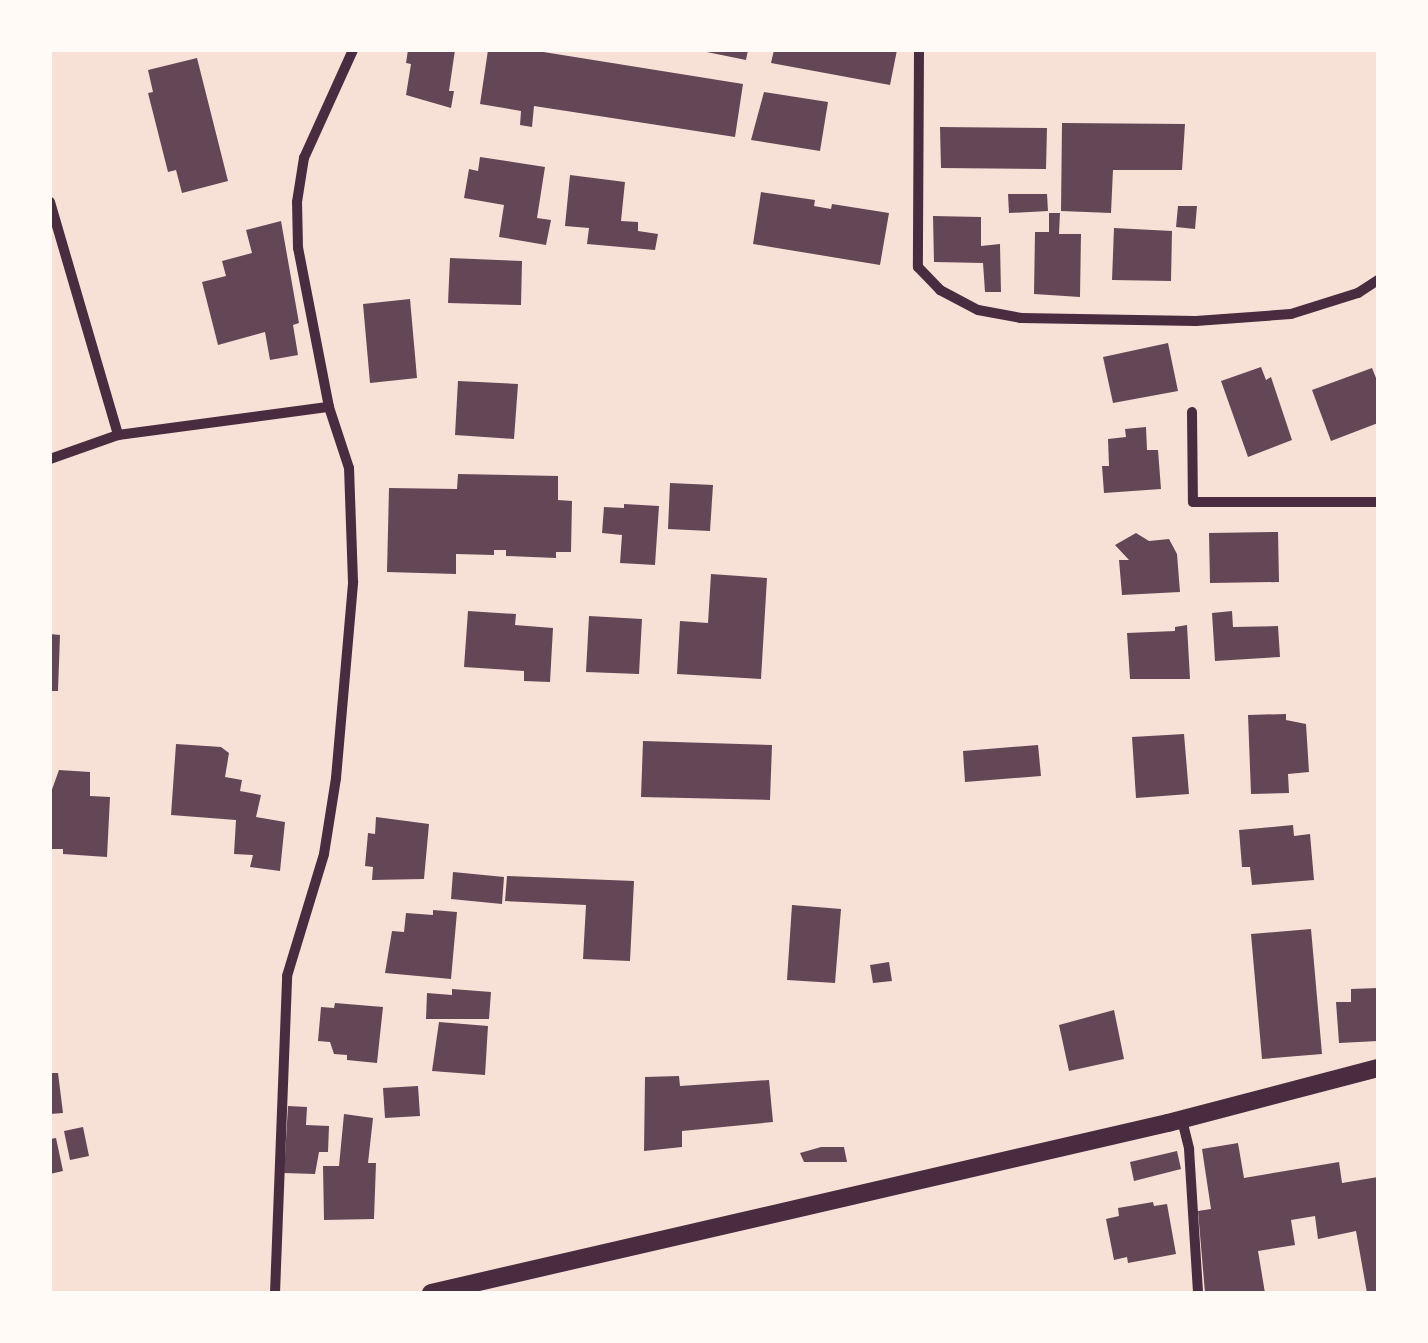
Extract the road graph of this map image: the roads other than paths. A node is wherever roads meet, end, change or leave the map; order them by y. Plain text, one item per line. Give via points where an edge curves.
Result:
1 (353, 50) edge
2 (918, 50) edge
3 (50, 202) edge
4 (1378, 280) edge
5 (329, 407) junction
6 (1192, 412) dead end
7 (118, 435) junction
8 (50, 459) edge
9 (1378, 502) edge
10 (1378, 1068) edge
11 (1182, 1120) junction
12 (275, 1293) edge
13 (431, 1293) edge
14 (1198, 1293) edge

1 - 5 street via 304,158 297,202 298,248
2 - 4 street via 918,267 940,290 978,310 1040,318 1272,316 1358,293
3 - 7 street
5 - 7 street
5 - 12 street via 349,468 353,582 327,835 287,976
6 - 9 street via 1193,502
7 - 8 street
10 - 11 street
11 - 13 street
11 - 14 street

